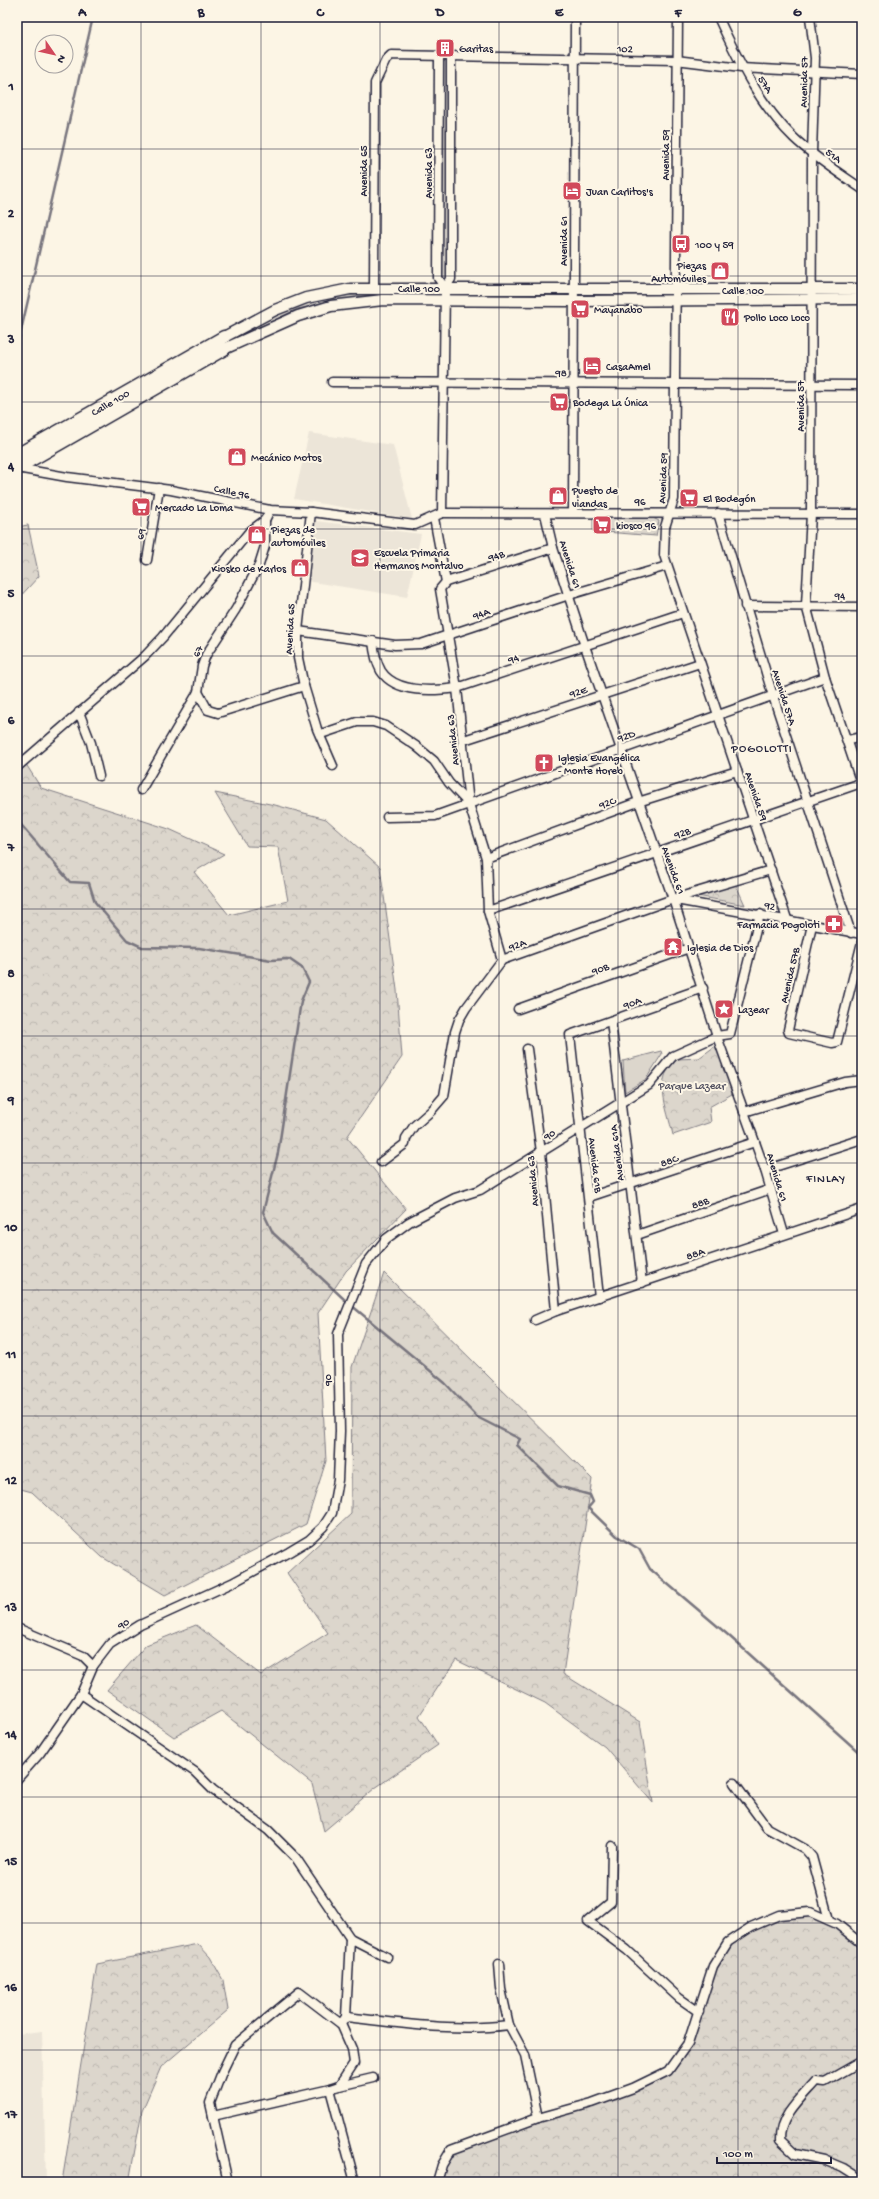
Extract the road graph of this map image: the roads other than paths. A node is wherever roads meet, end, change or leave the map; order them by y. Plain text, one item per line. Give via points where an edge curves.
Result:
1 (575, 17) edge
2 (678, 17) edge
3 (718, 17) edge
4 (810, 17) edge
5 (439, 56) junction
6 (451, 56) junction
7 (388, 57) joint
8 (576, 58) junction
9 (676, 60) junction
10 (741, 68) junction
11 (815, 72) junction
12 (862, 74) edge
13 (812, 152) junction
14 (862, 189) edge
15 (374, 287) junction
16 (445, 288) junction
17 (574, 288) junction
18 (862, 289) edge
19 (675, 290) junction
20 (812, 295) junction
21 (862, 298) edge
22 (675, 300) junction
23 (446, 301) junction
24 (573, 301) junction
25 (224, 343) junction
26 (444, 381) junction
27 (332, 382) dead end
28 (573, 383) junction
29 (675, 383) junction
30 (811, 385) junction
31 (862, 385) edge
32 (17, 455) edge
33 (17, 468) edge
34 (159, 488) junction
35 (270, 510) junction
36 (311, 512) junction
37 (573, 512) junction
38 (671, 512) junction
39 (442, 513) junction
40 (718, 513) junction
41 (545, 514) junction
42 (811, 514) junction
43 (862, 514) edge
44 (434, 518) junction
45 (265, 520) junction
46 (553, 548) junction
47 (147, 560) dead end
48 (666, 566) junction
49 (446, 582) junction
50 (569, 595) junction
51 (806, 605) junction
52 (745, 606) junction
53 (862, 607) edge
54 (683, 613) junction
55 (298, 631) junction
56 (448, 636) junction
57 (372, 641) junction
58 (585, 646) junction
59 (700, 663) junction
60 (825, 677) junction
61 (304, 686) junction
62 (457, 688) junction
63 (198, 692) junction
64 (601, 694) junction
65 (773, 696) junction
66 (79, 712) junction
67 (718, 715) junction
68 (321, 734) junction
69 (862, 737) edge
70 (464, 740) junction
71 (848, 740) junction
72 (621, 749) junction
73 (333, 766) dead end
74 (17, 767) edge
75 (737, 771) junction
76 (99, 776) dead end
77 (861, 785) edge
78 (141, 790) dead end
79 (808, 801) junction
80 (638, 802) junction
81 (469, 804) junction
82 (387, 817) dead end
83 (754, 819) junction
84 (656, 853) junction
85 (486, 858) junction
86 (771, 870) junction
87 (673, 899) junction
88 (488, 911) junction
89 (760, 914) junction
90 (786, 919) junction
91 (812, 925) junction
92 (850, 933) junction
93 (862, 934) edge
94 (862, 942) edge
95 (689, 948) junction
96 (502, 960) junction
97 (702, 988) junction
98 (518, 1009) dead end
99 (611, 1021) junction
100 (570, 1035) joint
101 (717, 1036) junction
102 (527, 1049) dead end
103 (862, 1080) edge
104 (621, 1102) junction
105 (744, 1112) junction
106 (580, 1128) junction
107 (862, 1139) edge
108 (755, 1142) junction
109 (541, 1152) junction
110 (381, 1162) dead end
111 (765, 1170) junction
112 (631, 1185) junction
113 (771, 1189) junction
114 (589, 1197) junction
115 (862, 1209) edge
116 (784, 1234) junction
117 (637, 1235) junction
118 (642, 1283) junction
119 (599, 1297) junction
120 (556, 1311) junction
121 (535, 1320) dead end
122 (17, 1628) edge
123 (93, 1666) junction
124 (80, 1694) junction
125 (17, 1779) edge
126 (734, 1783) dead end
127 (612, 1846) dead end
128 (829, 1920) junction
129 (350, 1938) junction
130 (862, 1944) edge
131 (387, 1957) dead end
132 (499, 1964) dead end
133 (699, 2012) junction
134 (346, 2017) junction
135 (341, 2024) junction
136 (509, 2025) junction
137 (862, 2061) edge
138 (373, 2078) dead end
139 (339, 2086) junction
140 (330, 2089) junction
141 (212, 2116) junction
142 (538, 2118) junction
143 (862, 2180) edge
144 (228, 2182) edge
145 (355, 2182) edge
146 (437, 2182) edge

1 - 8 street, Avenida 61
2 - 9 street, Avenida 59
3 - 10 street, 57A
4 - 11 street, Avenida 57
5 - 6 street, 102
5 - 7 street, 102
5 - 16 street, Avenida 63 via 438,278
6 - 8 street, 102
6 - 16 street, Avenida 63 via 451,279
7 - 15 street, Avenida 65 via 375,83
8 - 9 street, 102
8 - 17 street, Avenida 61
9 - 10 street, 102
9 - 19 street, Avenida 59
10 - 11 street, 102
10 - 13 street, 57A via 776,119
11 - 12 street, 102
11 - 13 street, Avenida 57
13 - 14 street, 51A
13 - 20 street, Avenida 57
15 - 16 main road, Calle 100
15 - 25 main road, Calle 100 via 306,298 275,310
16 - 17 main road, Calle 100
16 - 23 street, Avenida 63
17 - 19 main road, Calle 100
17 - 24 street, Avenida 61
18 - 20 main road, Calle 100
19 - 20 main road, Calle 100
19 - 22 street, Avenida 59
20 - 21 main road, Calle 100
20 - 22 main road, Calle 100
20 - 30 street, Avenida 57
22 - 24 main road, Calle 100
22 - 29 street, Avenida 59
23 - 24 main road, Calle 100
23 - 25 main road, Calle 100 via 383,300 331,306
23 - 26 street, Avenida 63
24 - 28 street, Avenida 61
25 - 32 highway, Calle 100
25 - 33 highway, Calle 100
26 - 27 street, 98
26 - 28 street, 98
26 - 39 street, Avenida 63
28 - 29 street, 98
28 - 37 street, Avenida 61
29 - 30 street, 98
29 - 38 street, Avenida 59 via 674,499
30 - 31 street, 98
30 - 42 street, Avenida 57
33 - 34 street, Calle 96
34 - 35 street, Calle 96
34 - 47 street, 69
35 - 36 street, Calle 96
35 - 45 street
36 - 44 street, Calle 96 via 415,525
36 - 55 street, Avenida 65
37 - 38 street, 96
37 - 41 street, 96
38 - 40 street, 96
38 - 48 street, Avenida 59 via 663,542
39 - 41 street, 96
39 - 44 street, Calle 96
40 - 42 street, 96
40 - 52 street, Avenida 57A
41 - 46 street, Avenida 61
42 - 43 street, 96
42 - 51 street, Avenida 57
44 - 49 street, Avenida 63
45 - 63 street, 67 via 266,546 236,609 206,655
45 - 66 street via 249,532 154,647
46 - 49 street, 94B
46 - 50 street, Avenida 61
48 - 50 street, 94A
48 - 54 street, Avenida 59
49 - 56 street, Avenida 63 via 440,589
50 - 56 street, 94A
50 - 58 street, Avenida 61
51 - 52 street, 94
51 - 53 street, 94
51 - 60 street, Avenida 57
52 - 65 street, Avenida 57A
54 - 58 street, 94
54 - 59 street, Avenida 59
55 - 57 street, 94A
55 - 61 street, Avenida 65 via 298,658
56 - 57 street, 94A via 409,646
56 - 62 street, Avenida 63
57 - 62 street, 94 via 377,663 391,680 425,690
58 - 62 street, 94
58 - 64 street, Avenida 61
59 - 64 street, 92E
59 - 67 street, Avenida 59
60 - 65 street, 92D
60 - 71 street, Avenida 57
61 - 63 street via 218,713 208,710
61 - 68 street, Avenida 65 via 317,729
62 - 70 street, Avenida 63
63 - 78 street, 67
64 - 70 street, 92E
64 - 72 street, Avenida 61
65 - 67 street, 92D
65 - 79 street, Avenida 57A
66 - 74 street
66 - 76 street via 91,743
67 - 72 street, 92D
67 - 75 street, Avenida 59
68 - 73 street, Avenida 65
68 - 81 street via 357,722 373,722 386,726 434,761
69 - 71 street
70 - 81 street, Avenida 63
71 - 77 street, Avenida 57
72 - 80 street, Avenida 61
72 - 81 street, 92D
75 - 80 street, 92C
75 - 83 street, Avenida 59
77 - 79 street, 92B
79 - 83 street, 92B
79 - 92 street, Avenida 57A
80 - 84 street, Avenida 61
80 - 85 street, 92C
81 - 82 street, 92D via 436,816
81 - 85 street, Avenida 63
83 - 84 street, 92B
83 - 86 street, Avenida 59
84 - 87 street, Avenida 61
84 - 88 street, 92B
85 - 88 street, Avenida 63
86 - 87 street, 92A
86 - 90 street, Avenida 59
87 - 89 street, 92
87 - 95 street, Avenida 61
87 - 96 street, 92A
88 - 96 street, Avenida 63
89 - 90 street, 92
89 - 101 street, 90 via 730,1034
90 - 91 street, 92
91 - 92 street, 92
91 - 94 street, Avenida 57B via 789,1033 837,1042
92 - 93 street, 92
95 - 97 street, Avenida 61
95 - 98 street, 90B
96 - 110 street, 92A via 459,1020 444,1096 414,1126 405,1144
97 - 99 street, 90A
97 - 101 street, Avenida 61
99 - 100 street, 90A
99 - 104 street, Avenida 61A
100 - 106 street, Avenida 61B
101 - 104 street, 90 via 673,1056 655,1081
101 - 105 street, Avenida 61
102 - 109 street, Avenida 63
103 - 105 street via 845,1082
104 - 106 street, 90
104 - 112 street, Avenida 61A
105 - 108 street, Avenida 61
106 - 109 street, 90
106 - 114 street, Avenida 61B
107 - 111 street
108 - 111 street, Avenida 61
108 - 112 street, 88C
109 - 120 street, Avenida 63
109 - 123 street, 90 via 480,1190 456,1198 410,1222 386,1240 366,1264 338,1334 338,1480 332,1513 323,1527 309,1540 263,1566 140,1625 110,1644
111 - 113 street, Avenida 61
112 - 114 street, 88C
112 - 117 street, Avenida 61A
113 - 116 street, Avenida 61
113 - 117 street, 88B
114 - 119 street, Avenida 61B
115 - 116 street, 88A
116 - 118 street, 88A
117 - 118 street, Avenida 61A
118 - 119 street, 88A
119 - 120 street, 88A
120 - 121 street, 88A
122 - 123 street via 83,1656
123 - 124 street, 90
124 - 125 street, 90 via 40,1753
124 - 129 street via 195,1772 213,1790 268,1830 296,1858
126 - 128 street via 767,1828 805,1849 812,1857
127 - 133 street via 611,1902 588,1921 627,1950 679,1998
128 - 130 street
128 - 133 street via 810,1912 779,1916 751,1927 728,1942 713,1966
129 - 131 street
129 - 134 street
132 - 136 street via 501,1989
133 - 142 street via 688,2043 668,2071 633,2088 592,2103
134 - 135 street
134 - 136 street via 429,2027 483,2028
135 - 139 street via 352,2049 354,2062
135 - 141 street via 299,1992 236,2045 210,2103
136 - 142 street via 525,2055
137 - 143 street via 825,2082 816,2081 794,2105 780,2129 780,2140 795,2154 824,2160
138 - 139 street
139 - 140 street
140 - 141 street
140 - 145 street
141 - 144 street
142 - 146 street via 451,2150 442,2164

